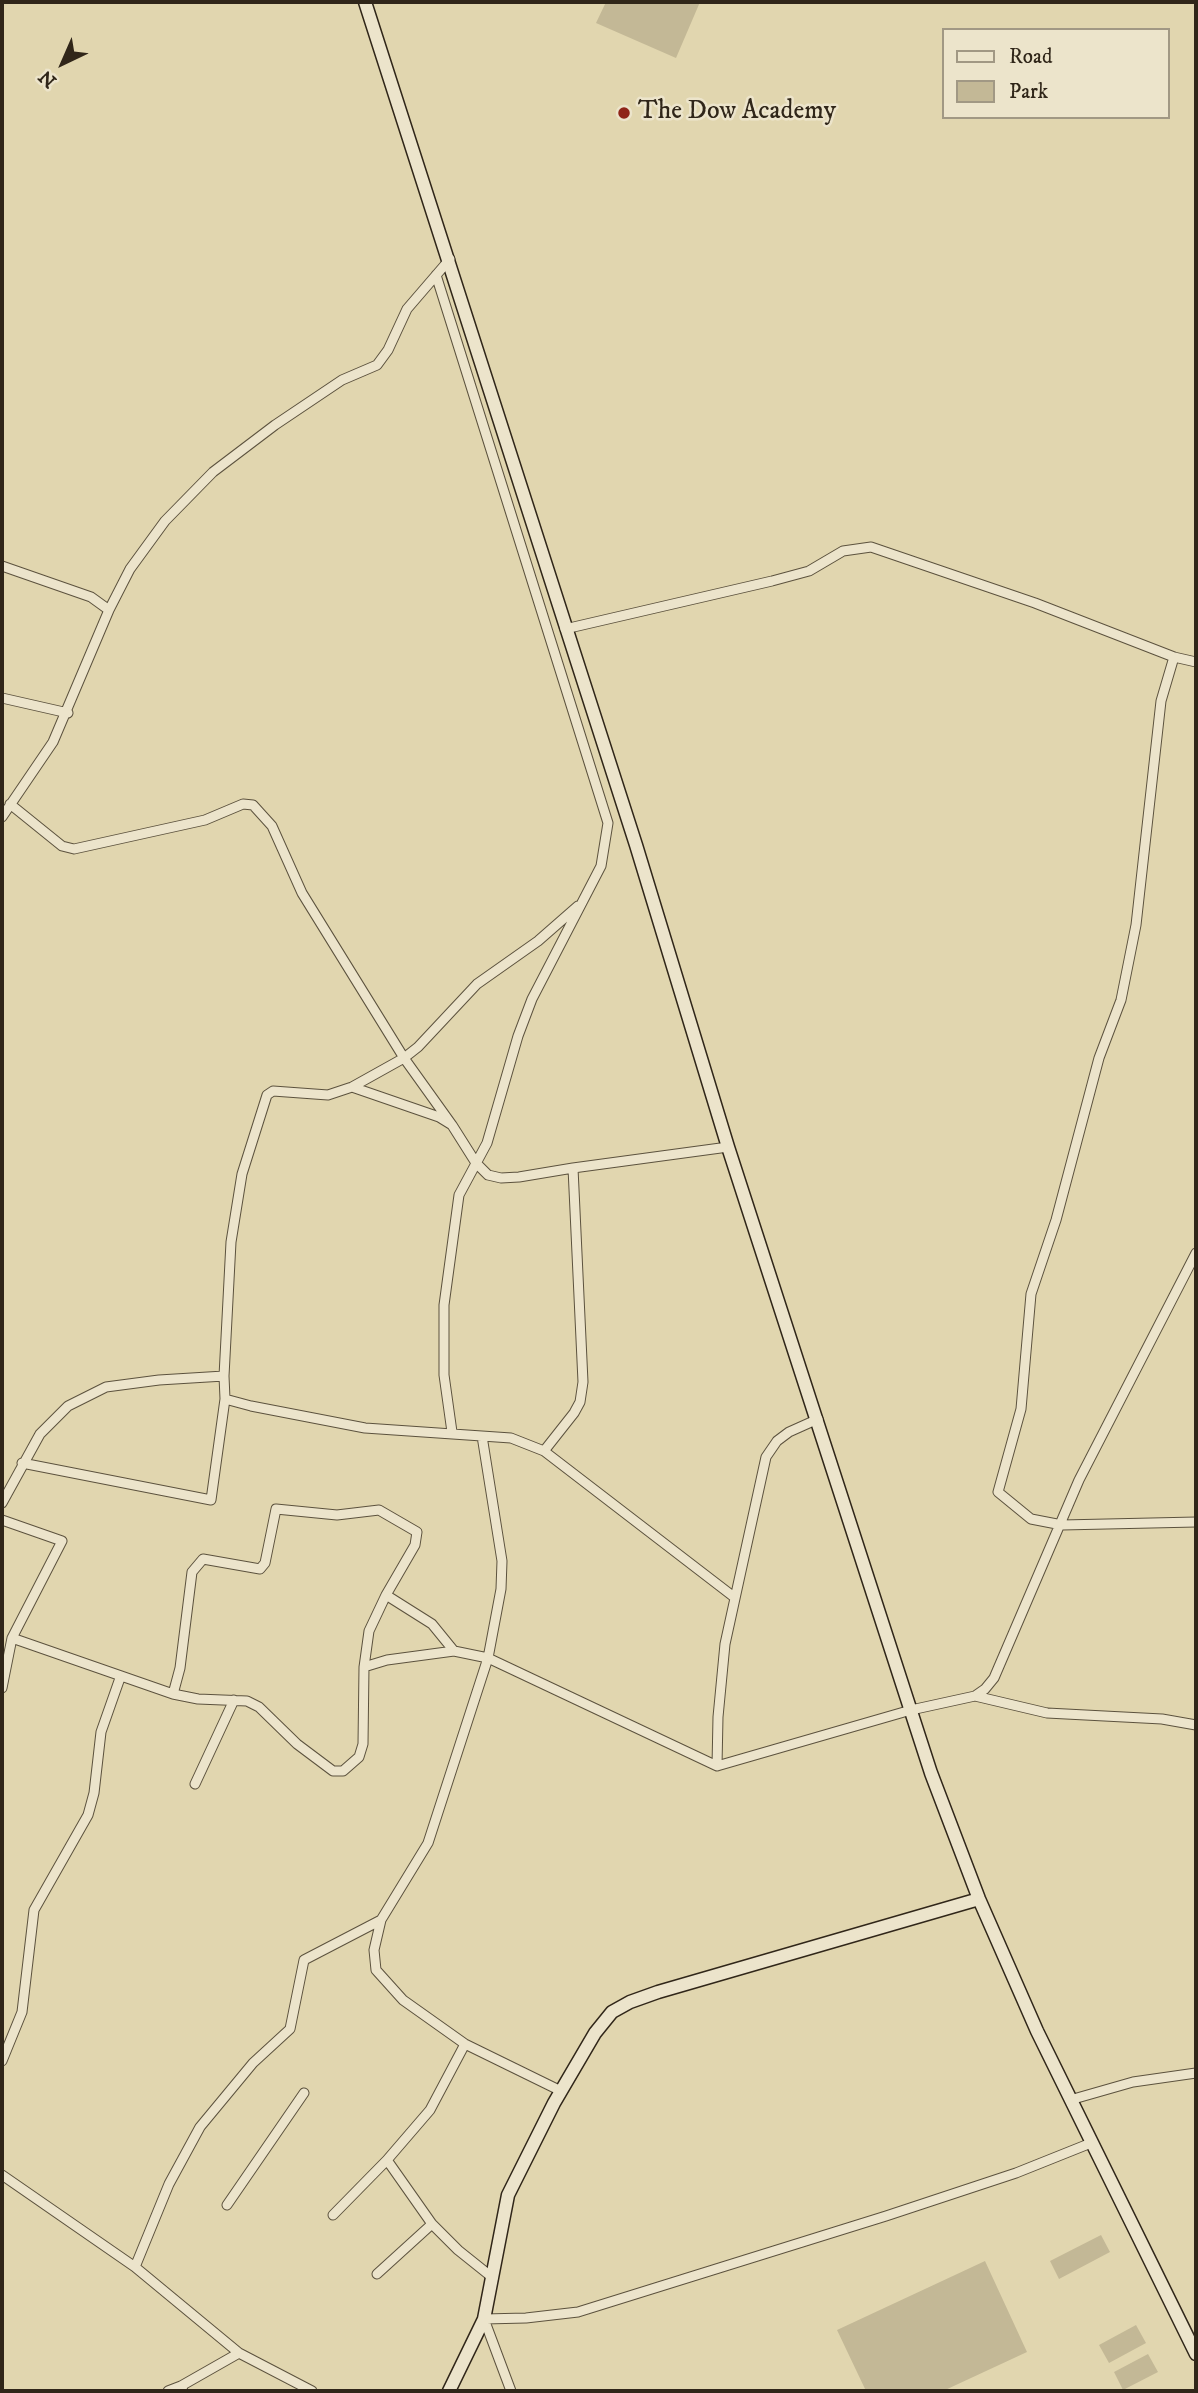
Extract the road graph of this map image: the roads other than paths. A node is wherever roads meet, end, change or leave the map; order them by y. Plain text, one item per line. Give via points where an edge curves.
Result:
1 (365, 2) edge
2 (450, 259) junction
3 (436, 275) junction
4 (2, 566) edge
5 (109, 610) junction
6 (565, 629) junction
7 (1174, 656) junction
8 (1196, 662) edge
9 (2, 698) edge
10 (68, 713) junction
11 (10, 804) junction
12 (2, 817) edge
13 (579, 905) junction
14 (404, 1058) junction
15 (352, 1087) junction
16 (452, 1125) junction
17 (728, 1147) junction
18 (476, 1163) junction
19 (573, 1168) junction
20 (1196, 1253) edge
21 (224, 1376) junction
22 (225, 1399) junction
23 (818, 1419) junction
24 (452, 1432) junction
25 (482, 1436) junction
26 (544, 1451) junction
27 (22, 1463) junction
28 (2, 1503) edge
29 (2, 1520) edge
30 (1196, 1522) edge
31 (1062, 1525) junction
32 (386, 1595) junction
33 (734, 1597) junction
34 (12, 1637) junction
35 (454, 1651) junction
36 (488, 1658) junction
37 (364, 1667) junction
38 (120, 1678) junction
39 (2, 1688) edge
40 (173, 1694) junction
41 (975, 1696) junction
42 (233, 1700) junction
43 (911, 1710) junction
44 (1196, 1725) edge
45 (717, 1766) junction
46 (195, 1784) dead end
47 (979, 1899) junction
48 (382, 1920) junction
49 (465, 2045) junction
50 (2, 2061) edge
51 (1196, 2073) edge
52 (561, 2091) junction
53 (303, 2093) dead end
54 (1070, 2100) junction
55 (1091, 2143) junction
56 (387, 2160) junction
57 (2, 2175) edge
58 (227, 2206) dead end
59 (333, 2215) dead end
60 (432, 2224) junction
61 (135, 2267) junction
62 (377, 2274) dead end
63 (493, 2278) junction
64 (484, 2319) junction
65 (239, 2353) junction
66 (1196, 2354) edge
67 (457, 2378) junction
68 (182, 2388) edge
69 (309, 2388) edge
70 (168, 2391) edge
71 (293, 2391) edge
72 (449, 2391) edge
73 (461, 2391) edge
74 (511, 2391) edge

1 - 2 main road
2 - 3 street
2 - 6 main road
3 - 5 street via 407,309 377,365 318,394 213,472 182,501 137,558
3 - 13 street via 608,823 601,866
4 - 5 street via 91,597
5 - 10 street
6 - 7 street via 772,581 809,571 843,551 871,547
6 - 17 main road
7 - 8 street
7 - 31 street via 1161,701 1136,925 1121,1000 1099,1058 1056,1220 1031,1294 1021,1409 999,1482 998,1492 1031,1518
9 - 10 street
10 - 11 street
11 - 12 street
11 - 14 street via 62,846 74,849 253,805 272,826 302,893
13 - 14 street via 477,984
13 - 18 street via 532,999 487,1143
14 - 15 street
14 - 16 street
15 - 16 street
15 - 21 street via 314,1096 273,1091 267,1095 242,1174 231,1242
16 - 18 street
17 - 19 street
17 - 23 main road
18 - 19 street via 488,1175 501,1178
18 - 24 street via 459,1195 444,1306 444,1375
19 - 26 street via 583,1382 574,1413
20 - 31 street via 1079,1480
21 - 22 street
21 - 27 street via 106,1387 88,1394 55,1418
22 - 24 street via 365,1428
22 - 27 street via 211,1500
23 - 33 street via 789,1432 766,1457
23 - 43 main road
24 - 25 street
25 - 26 street via 511,1438
25 - 36 street via 502,1561
26 - 33 street
27 - 28 street
29 - 34 street via 62,1541
30 - 31 street
31 - 41 street via 994,1678
32 - 35 street via 432,1624
32 - 37 street via 366,1641
32 - 40 street via 418,1538 412,1527 379,1510 337,1515 276,1509 260,1570 204,1559 192,1572
33 - 45 street via 722,1670
34 - 38 street
34 - 39 street
35 - 36 street
35 - 37 street
36 - 45 street
36 - 48 street via 428,1843
37 - 42 street via 363,1744 359,1757 342,1771 322,1765 259,1707
38 - 40 street
38 - 50 street via 101,1732 88,1815 34,1910 22,2012
40 - 42 street
41 - 43 street
41 - 44 street via 1047,1713
42 - 46 street
43 - 45 street
43 - 47 main road
47 - 52 main road via 630,2001 612,2012 595,2033
47 - 54 main road
48 - 49 street via 374,1950 381,1979
48 - 61 street via 304,1960 290,2029 253,2063 200,2127 169,2184
49 - 52 street
49 - 56 street via 430,2109
51 - 54 street via 1133,2082
52 - 63 main road via 508,2195
53 - 58 street
54 - 55 main road
55 - 64 street via 886,2216 578,2312
55 - 66 main road
56 - 59 street
56 - 60 street
57 - 61 street
60 - 62 street
60 - 63 street
61 - 65 street
63 - 64 main road
64 - 67 main road
64 - 74 street
65 - 68 street
65 - 69 street
67 - 72 main road
67 - 73 street
68 - 70 street
69 - 71 street

